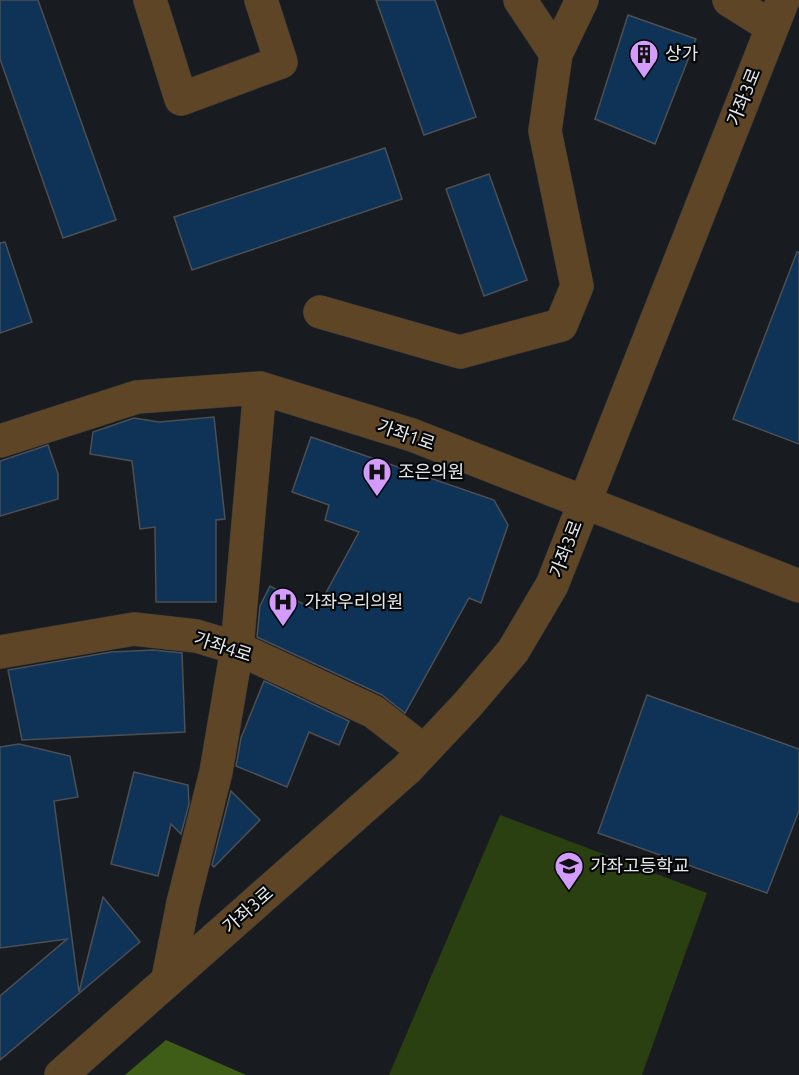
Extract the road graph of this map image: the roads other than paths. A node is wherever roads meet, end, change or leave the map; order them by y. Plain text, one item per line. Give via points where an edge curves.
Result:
1 (150, 0) edge
2 (261, 0) edge
3 (520, 0) edge
4 (582, 0) edge
5 (729, 0) edge
6 (778, 13) edge
7 (556, 54) junction
8 (320, 312) dead end
9 (260, 388) junction
10 (0, 441) edge
11 (585, 501) junction
12 (799, 586) edge
13 (237, 648) junction
14 (0, 652) edge
15 (424, 751) junction
16 (168, 978) junction
17 (61, 1075) edge

1 - 2 street via 181,99 281,62
3 - 7 street
4 - 7 street
5 - 6 street
6 - 11 street, 가좌3로
7 - 8 street via 545,131 577,286 561,325 460,352
9 - 10 street, 가좌1로 via 137,397
9 - 11 street, 가좌1로 via 412,435
9 - 13 street
11 - 12 street, 가좌1로
11 - 15 street, 가좌3로 via 552,585 529,627 468,704
13 - 14 street, 가좌4로 via 196,636 134,629
13 - 15 street, 가좌4로 via 374,712
13 - 16 street via 216,772
15 - 16 street, 가좌3로
16 - 17 street, 가좌3로

